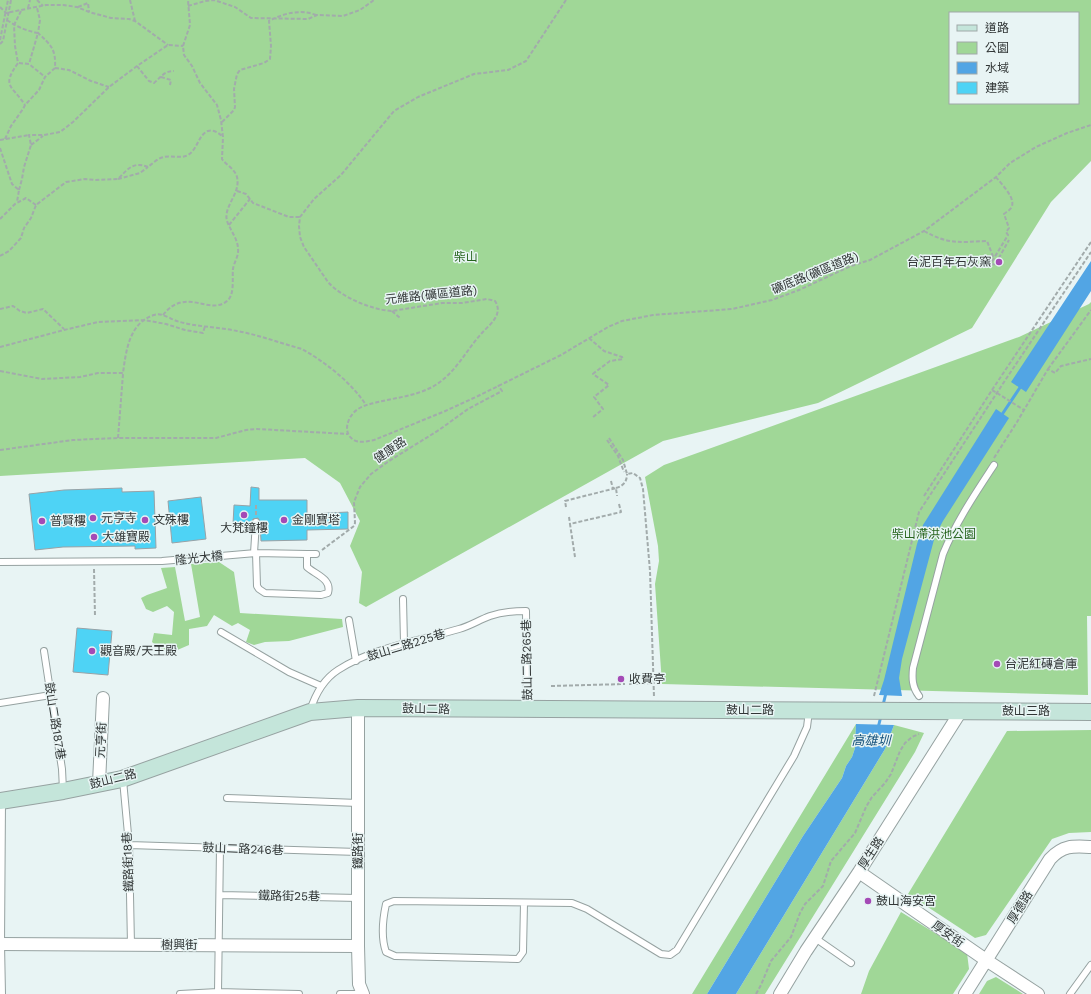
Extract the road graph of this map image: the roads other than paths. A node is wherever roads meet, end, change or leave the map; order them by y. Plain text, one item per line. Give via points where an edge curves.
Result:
1 (994, 465) dead end
2 (256, 522) road end
3 (255, 553) junction
4 (307, 554) junction
5 (316, 554) road end
6 (0, 562) edge
7 (403, 599) dead end
8 (526, 611) joint
9 (349, 620) dead end
10 (221, 632) dead end
11 (404, 643) junction
12 (44, 651) dead end
13 (356, 661) junction
14 (321, 686) junction
15 (51, 695) junction
16 (919, 696) dead end
17 (103, 698) dead end
18 (0, 703) edge
19 (358, 708) junction
20 (527, 710) junction
21 (809, 710) junction
22 (961, 711) junction
23 (310, 712) junction
24 (1091, 712) edge
25 (122, 779) junction
26 (100, 783) junction
27 (63, 791) junction
28 (227, 798) dead end
29 (1, 801) edge
30 (358, 803) junction
31 (129, 845) junction
32 (1091, 847) edge
33 (220, 848) junction
34 (358, 852) junction
35 (859, 872) junction
36 (220, 895) junction
37 (358, 898) junction
38 (524, 903) junction
39 (815, 938) junction
40 (0, 944) edge
41 (130, 945) junction
42 (220, 945) junction
43 (358, 946) junction
44 (986, 960) junction
45 (851, 963) dead end
46 (1091, 965) edge
47 (218, 992) junction
48 (2, 994) edge
49 (180, 994) edge
50 (299, 994) edge
51 (340, 994) edge
52 (356, 994) edge
53 (363, 994) edge
54 (780, 994) edge
55 (965, 994) edge
56 (1038, 994) edge
57 (1070, 994) edge

1 - 16 lane via 960,518 943,554 913,668 913,684
2 - 3 lane
3 - 4 lane, 隆光大橋
3 - 4 lane via 257,586 261,591 269,594 326,594 329,591 328,584 308,568
3 - 6 lane, 隆光大橋 via 162,561
4 - 5 lane, 隆光大橋
7 - 11 lane
8 - 11 lane, 鼓山二路225巷 via 489,616 461,628
8 - 20 lane, 鼓山二路265巷
9 - 13 lane
10 - 14 lane via 289,672
11 - 13 lane, 鼓山二路225巷
12 - 15 lane, 鼓山二路187巷
13 - 14 lane, 鼓山二路225巷 via 338,670
14 - 23 lane, 鼓山二路225巷 via 313,699
15 - 18 lane
15 - 27 lane, 鼓山二路187巷
17 - 26 street, 元亨街
19 - 20 street, 鼓山二路
19 - 23 street, 鼓山二路
19 - 30 street, 鐵路街
20 - 21 street, 鼓山二路
21 - 22 street, 鼓山二路
21 - 38 lane via 807,727 794,756 677,950 670,955 661,954 587,909 572,903
22 - 24 street, 鼓山三路
22 - 35 street, 厚生路
23 - 25 street, 鼓山二路
25 - 26 street, 鼓山二路
25 - 31 lane, 鐵路街18巷
26 - 27 street, 鼓山二路
27 - 29 street, 鼓山二路
28 - 30 lane
29 - 40 lane
30 - 34 street, 鐵路街
31 - 33 lane, 鼓山二路246巷
31 - 41 lane, 鐵路街18巷
32 - 44 street, 厚德路 via 1071,846 1056,852
33 - 34 lane, 鼓山二路246巷
33 - 36 lane
34 - 37 street, 鐵路街
35 - 39 street, 厚生路
35 - 44 street, 厚安街
36 - 37 lane, 鐵路街25巷
36 - 42 lane
37 - 43 street, 鐵路街
38 - 38 lane via 394,901 386,904 384,912 383,946 386,952 395,956 518,958 523,952
39 - 45 lane
39 - 54 street, 厚生路
40 - 41 street, 樹興街
40 - 48 lane
41 - 42 street, 樹興街
42 - 43 street, 樹興街
42 - 47 lane
43 - 53 street, 鐵路街
44 - 55 street, 厚德路
44 - 56 street, 厚安街
46 - 57 lane
47 - 49 lane
47 - 50 lane
51 - 52 lane

